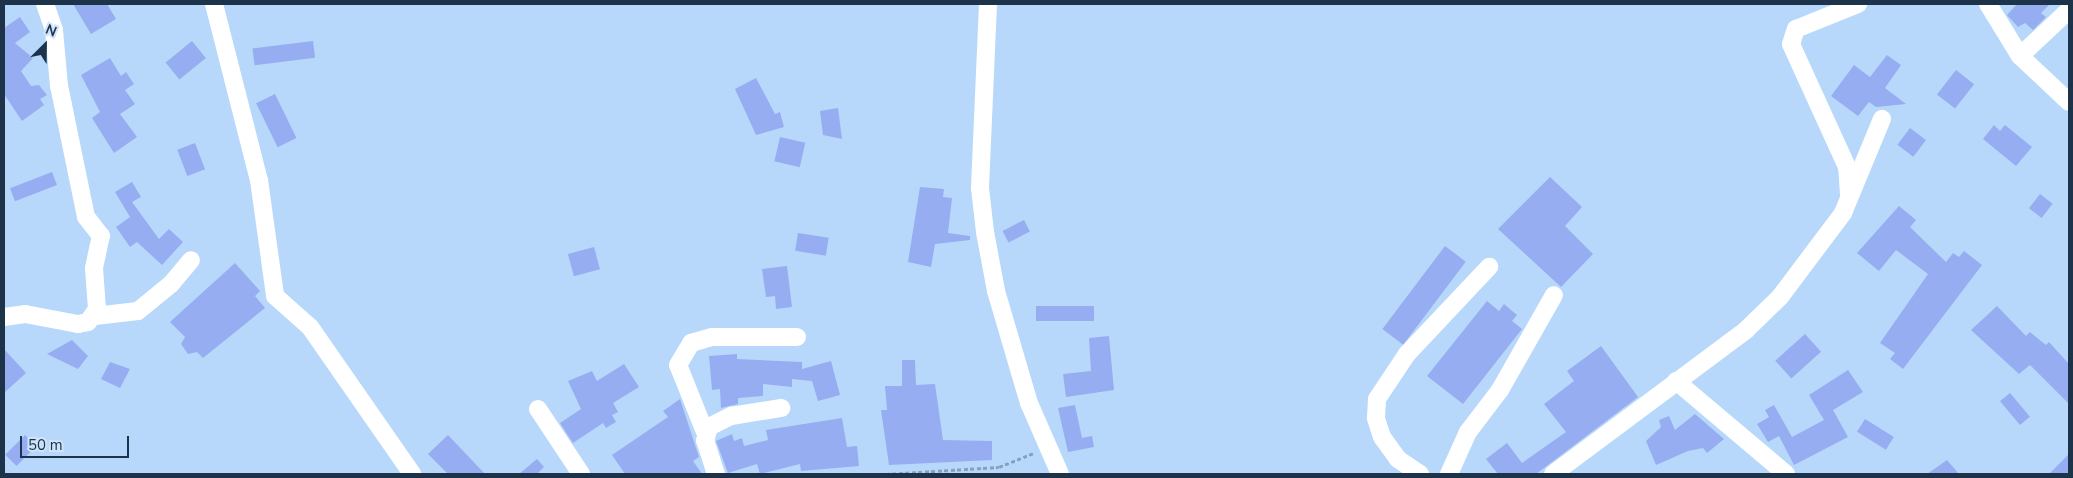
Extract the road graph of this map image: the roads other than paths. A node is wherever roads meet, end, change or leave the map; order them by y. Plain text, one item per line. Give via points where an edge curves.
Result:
1 (45, 4) edge
2 (214, 4) edge
3 (988, 4) edge
4 (1858, 4) edge
5 (1988, 4) edge
6 (2069, 10) edge
7 (2020, 56) junction
8 (2069, 102) edge
9 (1882, 119) dead end
10 (1849, 195) junction
11 (191, 260) dead end
12 (1489, 267) dead end
13 (1554, 295) dead end
14 (4, 316) edge
15 (94, 316) junction
16 (797, 337) dead end
17 (1676, 381) junction
18 (538, 408) dead end
19 (781, 408) dead end
20 (705, 432) junction
21 (412, 474) edge
22 (581, 474) edge
23 (716, 474) edge
24 (1060, 474) edge
25 (1420, 474) edge
26 (1449, 474) edge
27 (1553, 474) edge
28 (1786, 474) edge

1 - 15 street via 54,30 59,86 86,217 101,236 94,268
2 - 21 street via 260,180 275,296 310,327
3 - 24 street via 980,188 985,232 1028,402
4 - 10 street via 1796,29 1791,44 1847,166
5 - 7 street
6 - 7 street
7 - 8 street
9 - 10 street
10 - 17 street via 1830,233 1780,297 1746,330
11 - 15 street via 171,284 138,311
12 - 25 street via 1407,354 1377,399 1382,437 1398,459
13 - 26 street via 1500,390 1468,432
14 - 15 street via 25,314 78,324
16 - 20 street via 712,337 691,343 678,366
17 - 27 street
17 - 28 street
18 - 22 street
19 - 20 street via 731,416
20 - 23 street

